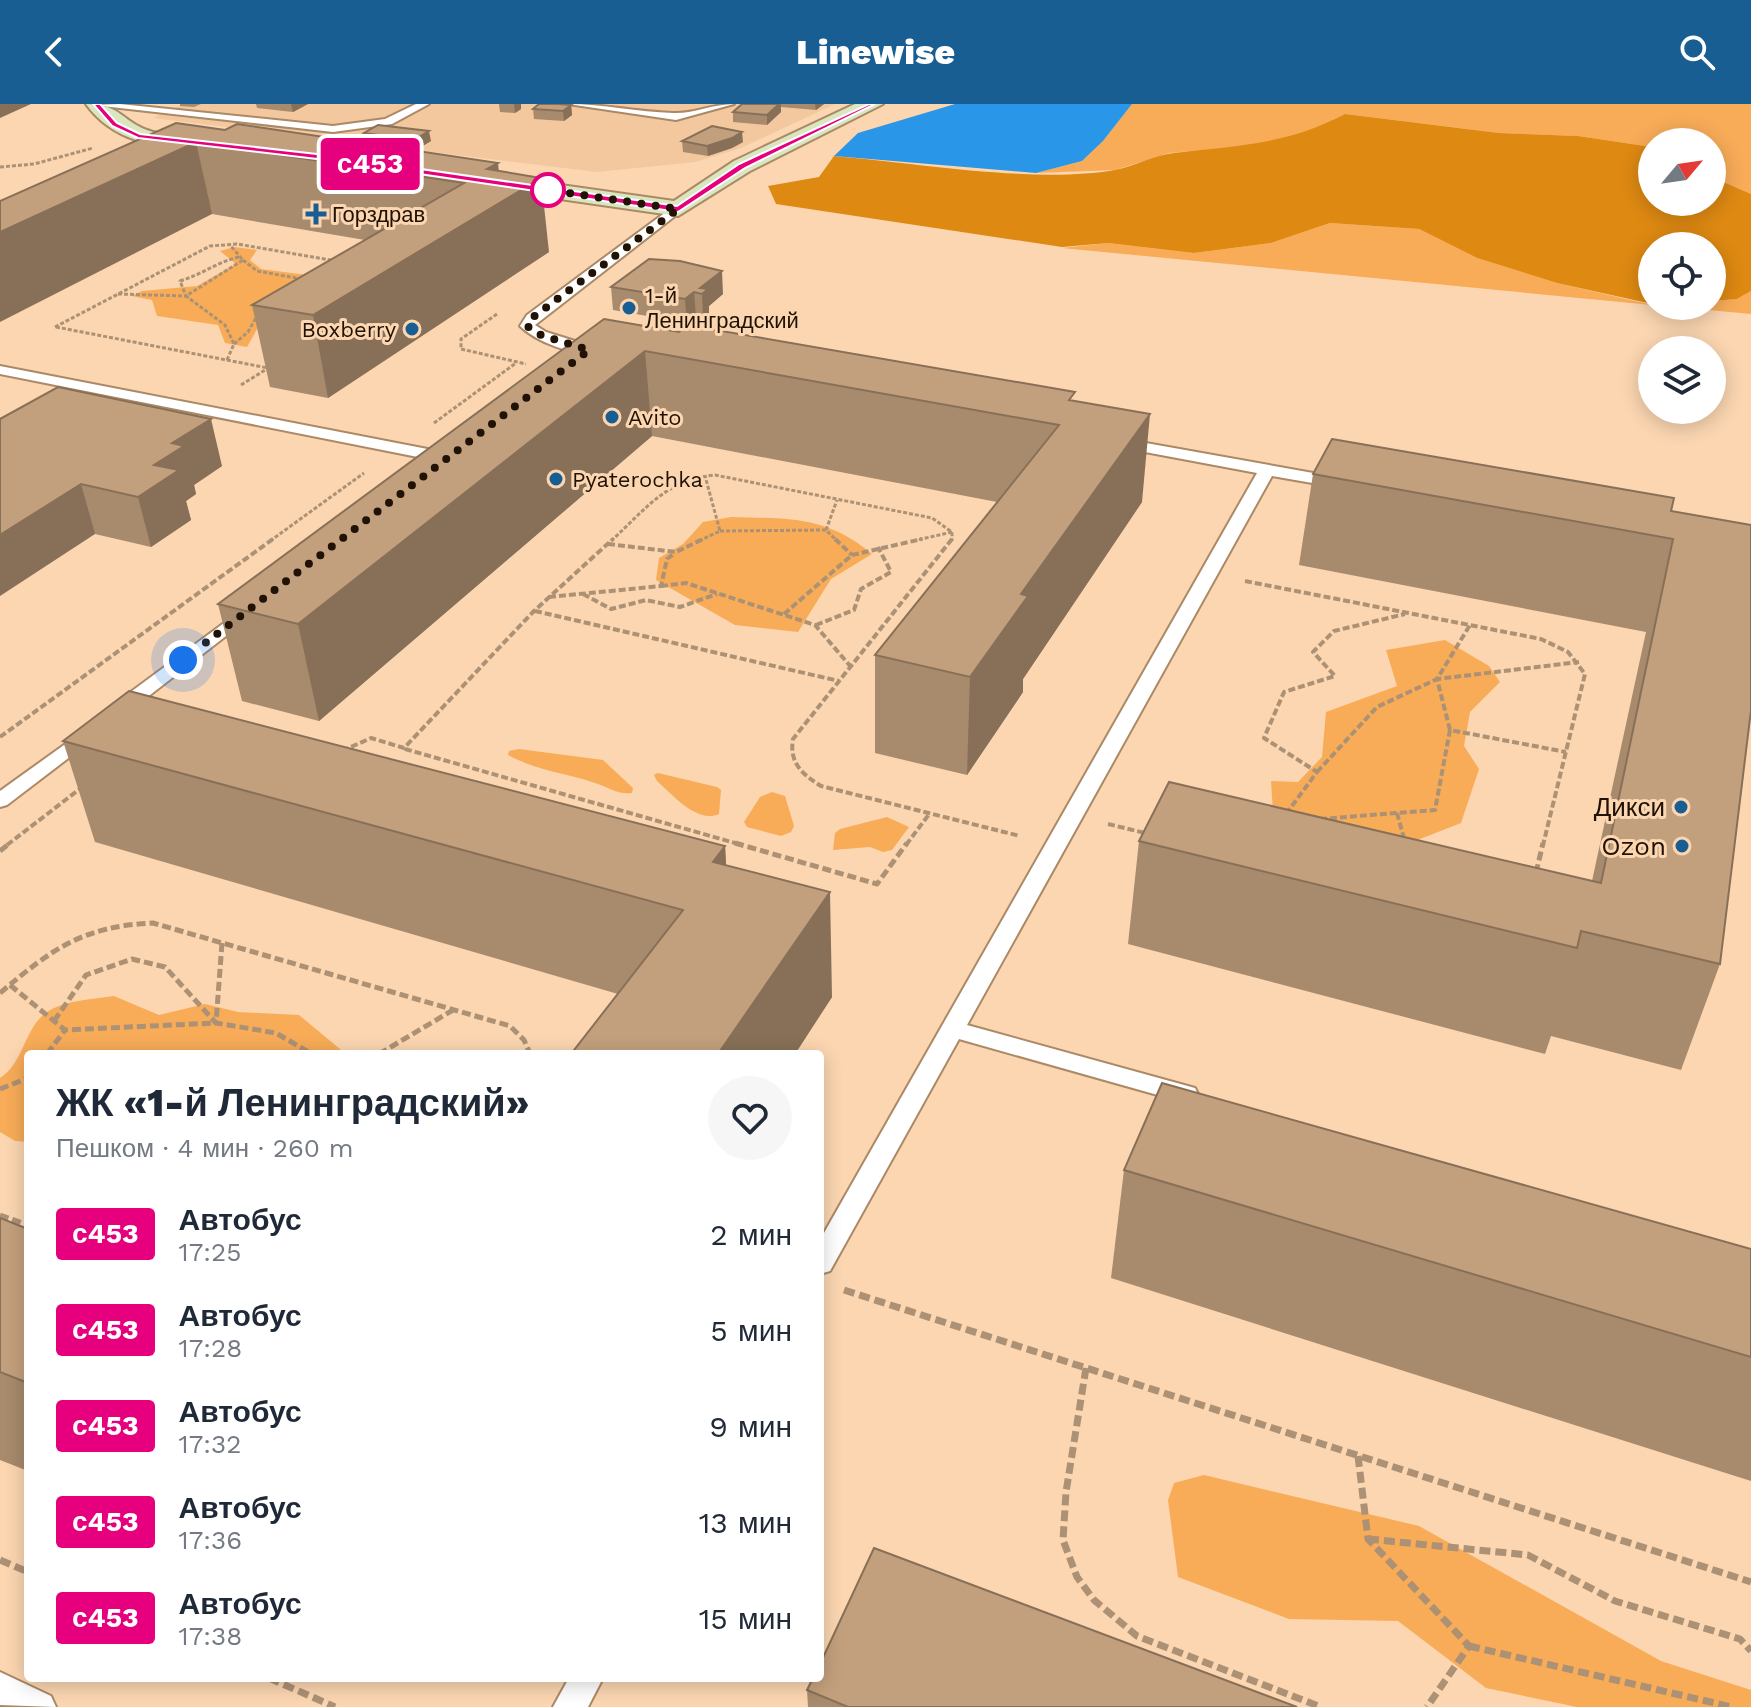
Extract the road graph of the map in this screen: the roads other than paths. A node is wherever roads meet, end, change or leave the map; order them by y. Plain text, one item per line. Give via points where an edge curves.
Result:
1 (97, 104) edge
2 (424, 104) edge
3 (573, 104) edge
4 (729, 104) edge
5 (872, 104) edge
6 (197, 145) junction
7 (222, 147) edge
8 (170, 158) edge
9 (460, 178) edge
10 (678, 209) junction
11 (0, 370) edge
12 (562, 371) edge
13 (1098, 440) edge
14 (469, 442) edge
15 (445, 460) junction
16 (1267, 470) junction
17 (423, 477) edge
18 (1361, 487) edge
19 (261, 600) edge
20 (5, 791) edge
21 (952, 1029) junction
22 (1213, 1102) edge
23 (824, 1257) edge
24 (585, 1682) edge
25 (0, 1688) edge
26 (39, 1707) edge
27 (570, 1707) edge

1 - 2 lane via 333,129 388,122
1 - 6 street via 115,124 138,136
3 - 4 lane via 676,117
5 - 10 street via 742,166
6 - 7 street
6 - 8 lane
9 - 10 street
10 - 12 lane via 532,318 527,326 541,335 597,351
11 - 15 lane
13 - 16 lane
14 - 15 lane
15 - 17 lane
16 - 18 lane
16 - 21 lane
19 - 20 lane
21 - 22 lane
21 - 23 lane
24 - 27 lane
25 - 26 lane

